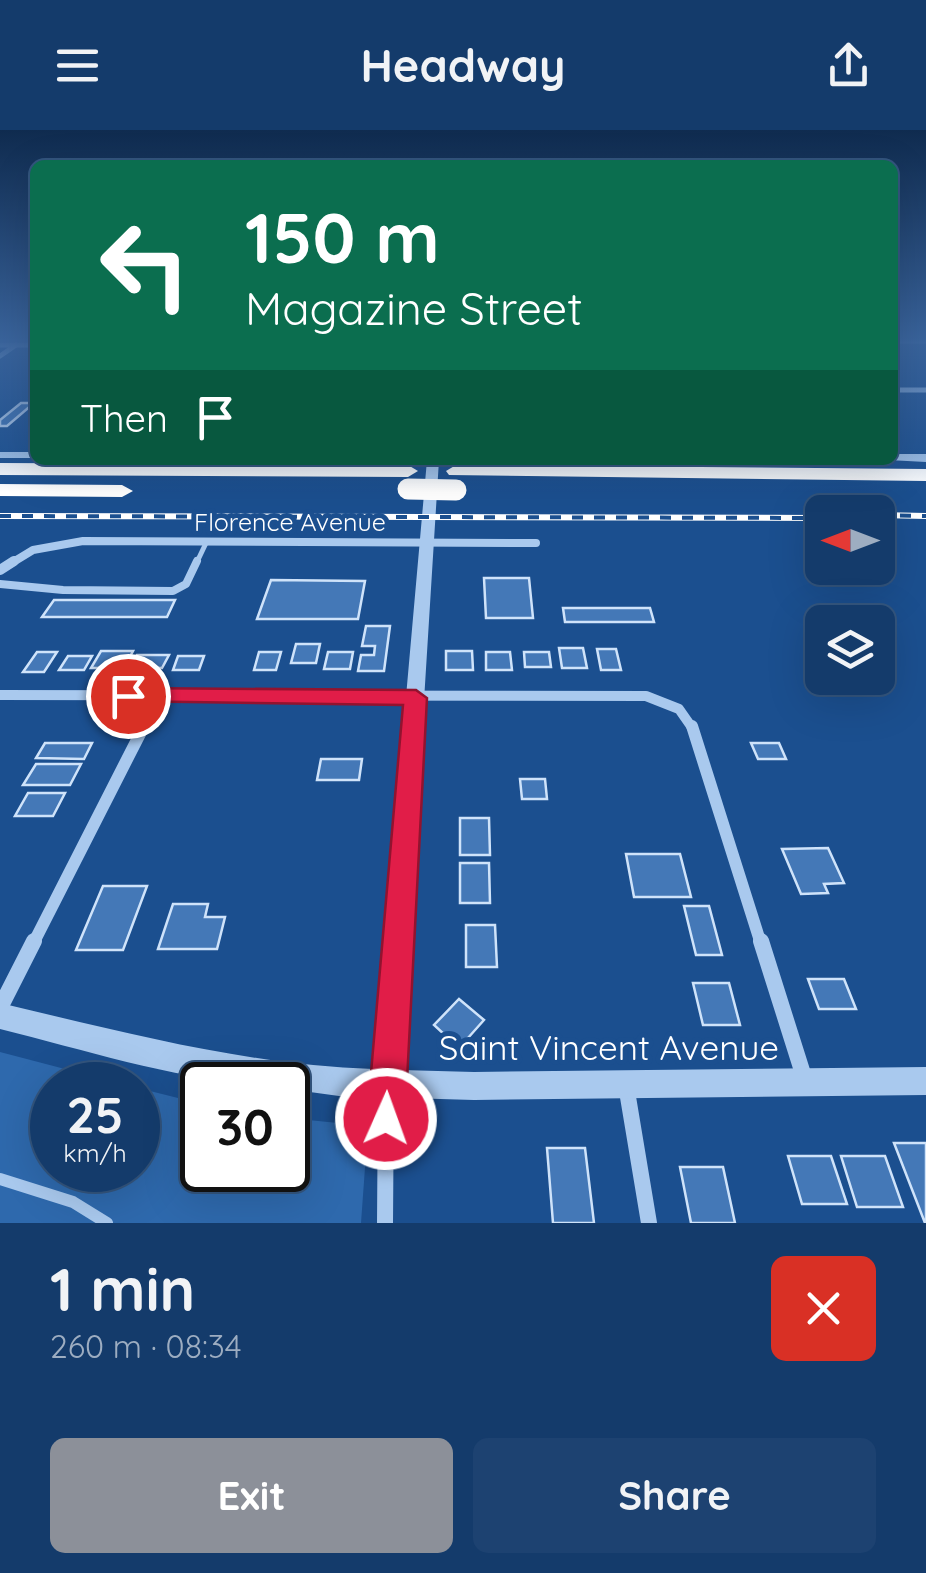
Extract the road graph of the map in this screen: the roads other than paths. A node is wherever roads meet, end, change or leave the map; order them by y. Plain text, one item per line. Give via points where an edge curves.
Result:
1 (0, 455) edge
2 (30, 455) edge
3 (898, 458) edge
4 (926, 458) edge
5 (433, 465) edge
6 (0, 469) edge
7 (926, 475) edge
8 (408, 480) junction
9 (456, 480) junction
10 (0, 490) edge
11 (926, 494) edge
12 (207, 541) junction
13 (426, 541) junction
14 (536, 543) dead end
15 (0, 570) edge
16 (0, 584) edge
17 (0, 696) edge
18 (160, 696) junction
19 (416, 698) junction
20 (0, 1008) edge
21 (0, 1016) edge
22 (926, 1081) edge
23 (806, 1083) junction
24 (386, 1084) junction
25 (626, 1084) junction
26 (0, 1179) edge
27 (107, 1223) edge
28 (386, 1223) edge
29 (650, 1223) edge

1 - 2 street
3 - 4 street
5 - 13 street
6 - 8 highway
7 - 9 highway
8 - 9 highway, bridge
8 - 10 highway
9 - 11 highway
12 - 13 street, Florence Avenue
12 - 15 street, Florence Avenue via 83,541 43,547
12 - 16 lane via 186,584 173,591
13 - 14 street, Florence Avenue
13 - 19 street
17 - 18 street
18 - 19 street
18 - 20 street
19 - 23 street via 646,696 677,707 692,727
19 - 24 street
21 - 24 street, Saint Vincent Avenue via 195,1063
22 - 23 street, Saint Vincent Avenue
23 - 25 street, Saint Vincent Avenue
24 - 25 street, Saint Vincent Avenue
24 - 28 street
25 - 29 street
26 - 27 lane via 73,1202

